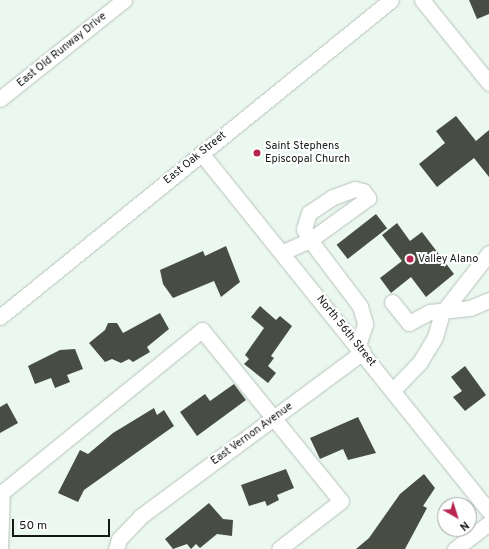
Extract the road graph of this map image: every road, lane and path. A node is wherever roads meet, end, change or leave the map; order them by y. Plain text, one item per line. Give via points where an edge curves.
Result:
1 (124, 0) edge
2 (391, 0) edge
3 (422, 0) edge
4 (489, 83) edge
5 (0, 99) edge
6 (201, 153) junction
7 (283, 252) junction
8 (489, 253) edge
9 (489, 300) edge
10 (392, 302) dead end
11 (446, 309) junction
12 (0, 318) edge
13 (361, 348) junction
14 (393, 390) junction
15 (272, 420) junction
16 (1, 493) edge
17 (489, 511) edge
18 (489, 523) edge
19 (0, 548) edge
20 (116, 549) edge
21 (279, 549) edge
22 (455, 549) edge

1 - 5 street, East Old Runway Drive
2 - 6 street, East Oak Street
3 - 4 street
6 - 7 street, North 56th Street
6 - 12 street, East Oak Street
7 - 13 street, North 56th Street
7 - 13 street via 310,240 360,306 365,324
8 - 11 street
9 - 11 street via 470,308
10 - 11 street via 409,323
11 - 14 street via 436,337 420,362
13 - 14 street, North 56th Street
13 - 15 street, East Vernon Avenue
14 - 17 street, North 56th Street
15 - 16 street via 202,330
15 - 20 street, East Vernon Avenue via 141,516 119,539
15 - 21 street via 341,501
16 - 19 street
18 - 22 street

